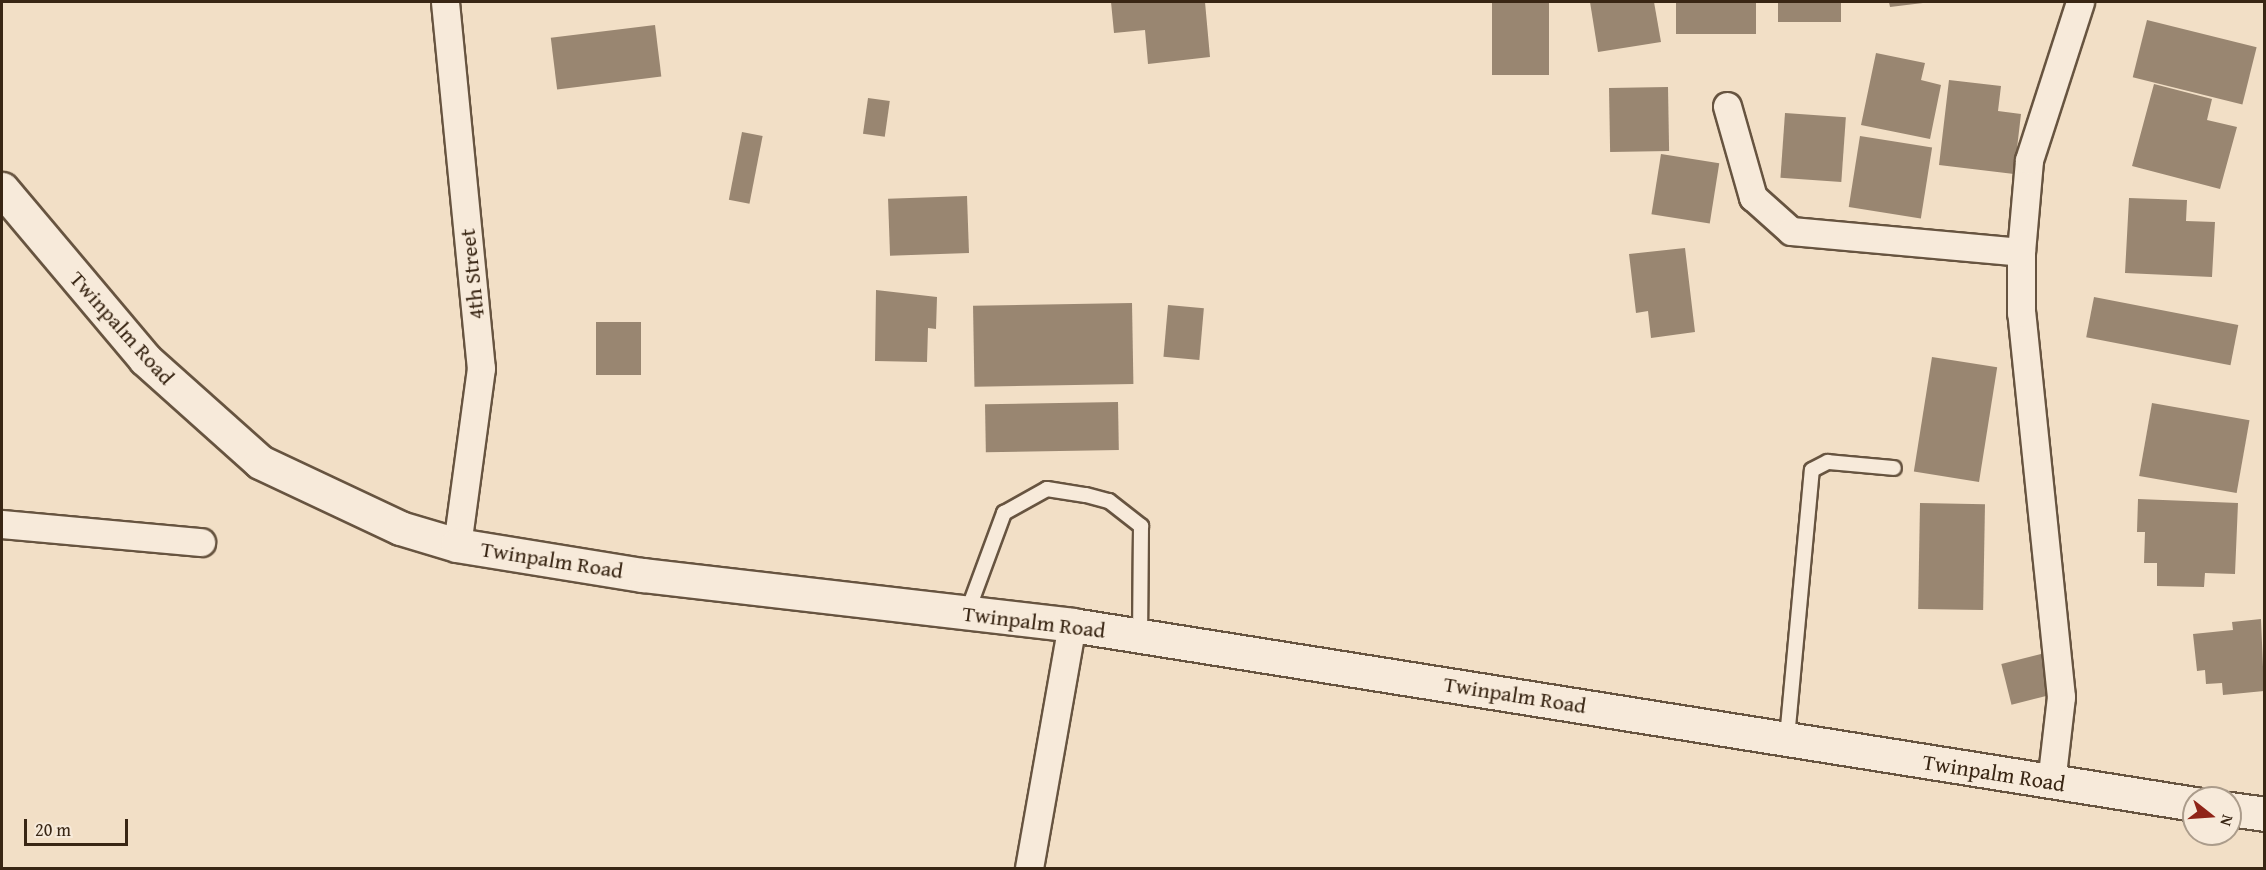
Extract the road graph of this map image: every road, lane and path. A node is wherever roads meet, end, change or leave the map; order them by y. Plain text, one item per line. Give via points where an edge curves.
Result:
1 (445, 2) edge
2 (2080, 2) edge
3 (1727, 106) dead end
4 (2, 189) edge
5 (2021, 252) junction
6 (1894, 468) dead end
7 (2, 524) edge
8 (201, 542) dead end
9 (457, 545) junction
10 (967, 613) junction
11 (1072, 625) junction
12 (1140, 636) junction
13 (1787, 738) junction
14 (2051, 783) junction
15 (2182, 802) edge
16 (2242, 811) edge
17 (2265, 814) edge
18 (1029, 868) edge

1 - 9 street, 4th Street via 481,368
2 - 5 street via 2029,160
3 - 5 street via 1753,197 1791,231
4 - 9 main road, Twinpalm Road via 145,359 260,462 400,528
5 - 14 street via 2021,313 2061,698
6 - 13 lane via 1828,462 1812,470
7 - 8 street
9 - 10 main road, Twinpalm Road via 643,575
10 - 11 main road, Twinpalm Road
10 - 12 lane via 1004,513 1047,489 1109,501 1141,526
11 - 12 main road, Twinpalm Road
11 - 18 street
12 - 13 main road, Twinpalm Road
13 - 14 main road, Twinpalm Road
14 - 15 main road, Twinpalm Road
16 - 17 main road

